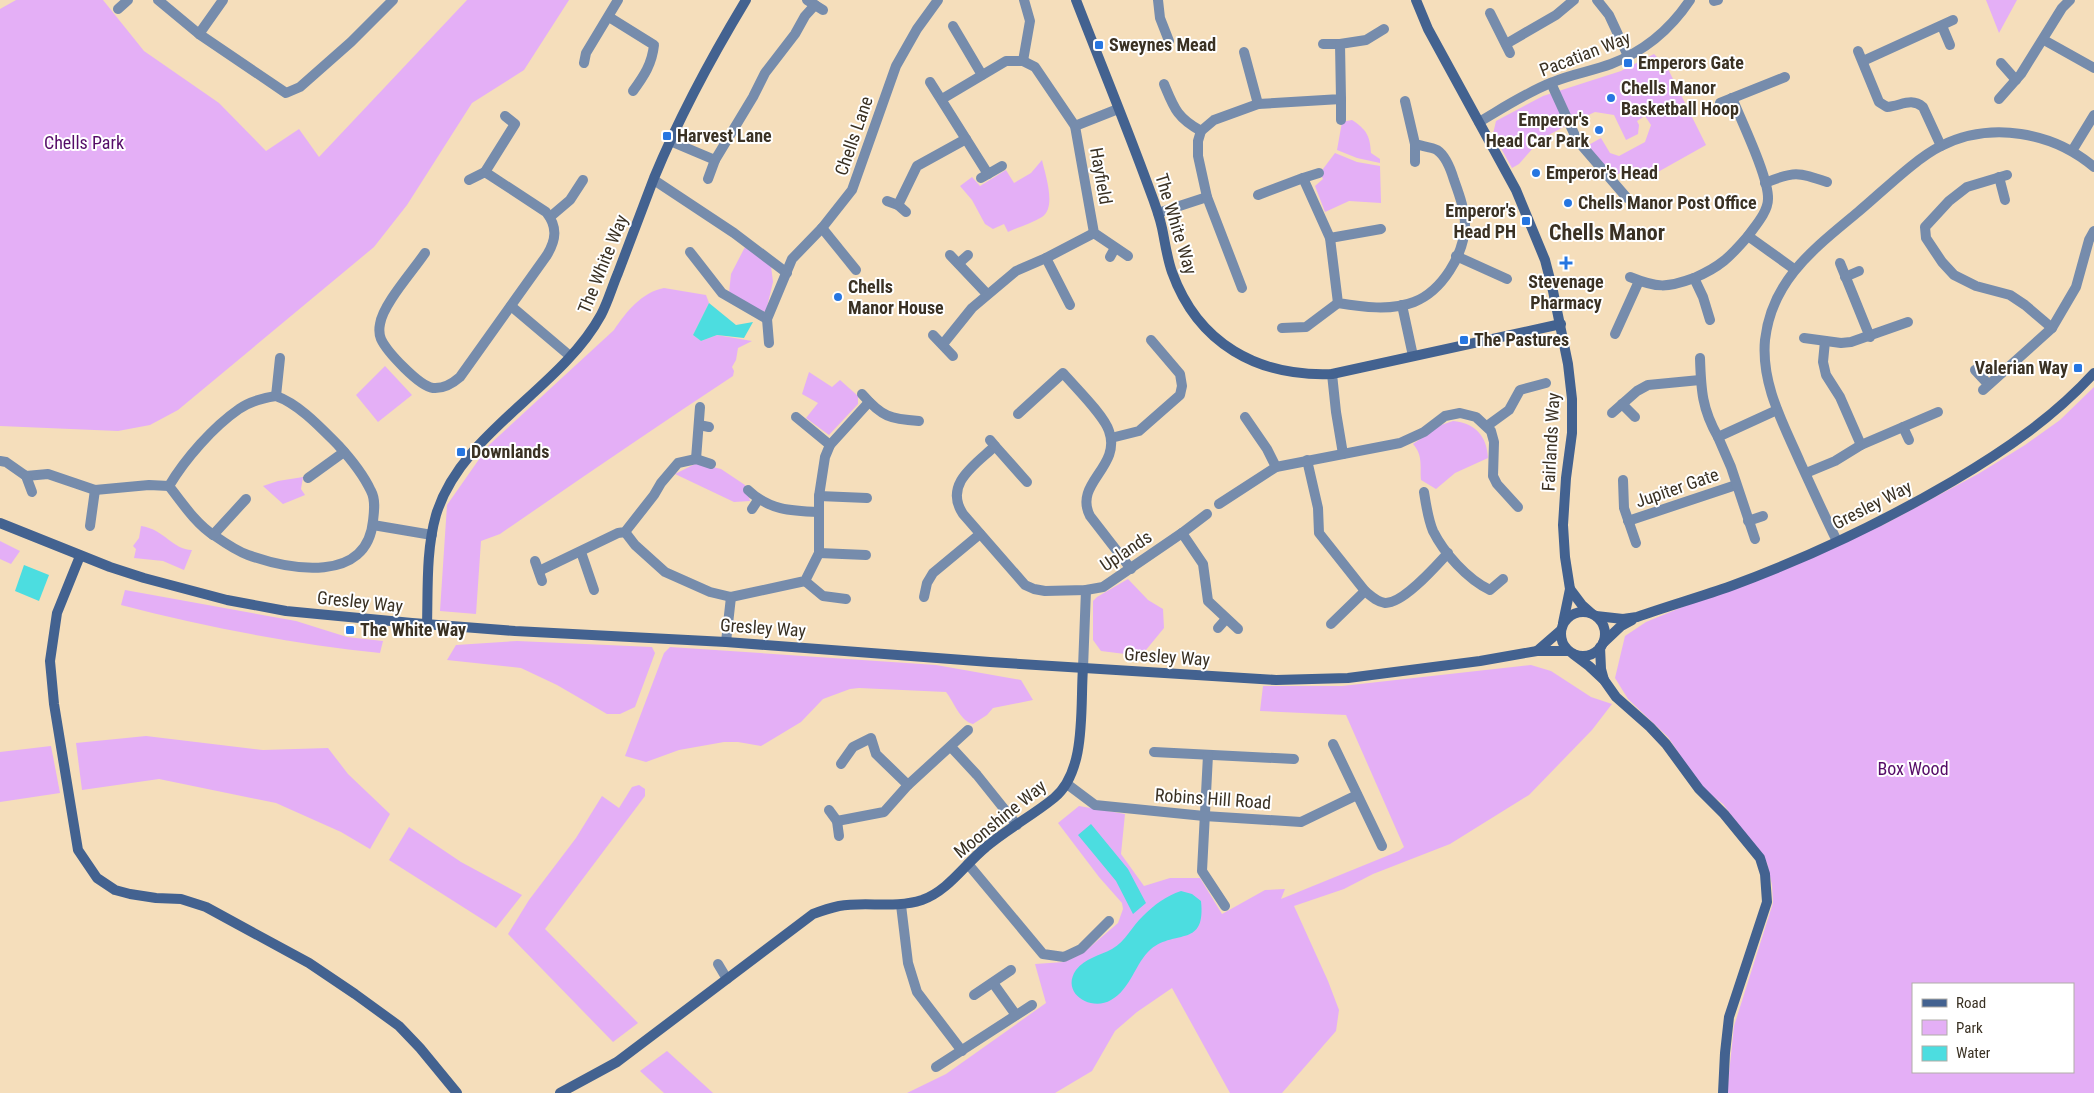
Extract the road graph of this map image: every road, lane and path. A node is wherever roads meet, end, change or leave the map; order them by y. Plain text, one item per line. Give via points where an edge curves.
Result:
1 (128, 0) edge
2 (158, 0) edge
3 (223, 0) edge
4 (393, 0) edge
5 (618, 0) edge
6 (746, 0) edge
7 (938, 0) edge
8 (1024, 0) edge
9 (1158, 0) edge
10 (1416, 0) edge
11 (1574, 0) edge
12 (1690, 0) edge
13 (2070, 0) edge
14 (1079, 1) edge
15 (1603, 2) edge
16 (815, 5) edge
17 (118, 9) dead end
18 (1490, 13) dead end
19 (609, 17) junction
20 (1953, 20) dead end
21 (953, 26) dead end
22 (1942, 26) junction
23 (1384, 29) dead end
24 (198, 34) junction
25 (2044, 40) junction
26 (1169, 41) dead end
27 (1323, 44) dead end
28 (1340, 44) junction
29 (1950, 44) dead end
30 (1858, 51) dead end
31 (1244, 52) dead end
32 (1628, 56) junction
33 (1022, 61) junction
34 (1863, 61) junction
35 (584, 63) dead end
36 (2002, 63) dead end
37 (2094, 68) edge
38 (982, 75) junction
39 (1786, 77) dead end
40 (2016, 80) junction
41 (930, 82) dead end
42 (1551, 83) junction
43 (1164, 84) dead end
44 (634, 91) dead end
45 (1732, 98) junction
46 (942, 99) junction
47 (1341, 99) junction
48 (1999, 99) dead end
49 (1405, 101) dead end
50 (1720, 103) dead end
51 (1258, 104) junction
52 (1118, 109) junction
53 (2094, 115) edge
54 (505, 116) dead end
55 (1341, 120) dead end
56 (1479, 122) junction
57 (1075, 126) junction
58 (1201, 131) junction
59 (966, 138) junction
60 (670, 142) junction
61 (1415, 144) junction
62 (1941, 146) junction
63 (2072, 151) junction
64 (714, 160) junction
65 (1415, 162) dead end
66 (1002, 166) dead end
67 (2094, 167) edge
68 (485, 172) junction
69 (1319, 173) dead end
70 (1303, 178) junction
71 (708, 179) dead end
72 (469, 180) dead end
73 (583, 180) dead end
74 (654, 180) junction
75 (1827, 182) dead end
76 (1765, 183) junction
77 (1258, 195) dead end
78 (1207, 198) junction
79 (1627, 198) dead end
80 (2005, 200) dead end
81 (887, 201) dead end
82 (1158, 213) junction
83 (550, 217) junction
84 (822, 228) junction
85 (1381, 229) dead end
86 (2094, 231) edge
87 (1094, 233) junction
88 (1748, 236) junction
89 (1330, 238) junction
90 (690, 252) dead end
91 (425, 253) dead end
92 (950, 255) dead end
93 (968, 255) dead end
94 (1128, 256) dead end
95 (1456, 256) junction
96 (1046, 258) junction
97 (959, 263) junction
98 (1840, 263) dead end
99 (856, 270) dead end
100 (1794, 270) junction
101 (1859, 271) dead end
102 (787, 272) junction
103 (1845, 277) junction
104 (1694, 278) junction
105 (1507, 279) dead end
106 (1242, 288) dead end
107 (1075, 289) dead end
108 (987, 294) junction
109 (1064, 294) junction
110 (1338, 304) junction
111 (1070, 305) dead end
112 (511, 306) junction
113 (1402, 306) junction
114 (767, 319) junction
115 (1710, 320) dead end
116 (1908, 322) dead end
117 (1561, 324) junction
118 (1282, 328) dead end
119 (2052, 328) junction
120 (1615, 334) dead end
121 (933, 335) dead end
122 (1870, 337) junction
123 (1804, 338) dead end
124 (1151, 340) dead end
125 (1825, 341) junction
126 (769, 343) dead end
127 (943, 344) junction
128 (570, 356) junction
129 (953, 356) dead end
130 (1414, 356) junction
131 (280, 358) dead end
132 (1700, 358) dead end
133 (1975, 370) dead end
134 (2094, 372) edge
135 (1332, 374) junction
136 (1700, 380) junction
137 (1546, 383) dead end
138 (862, 394) dead end
139 (276, 396) junction
140 (869, 402) junction
141 (1622, 404) junction
142 (700, 407) dead end
143 (1777, 410) junction
144 (1612, 412) dead end
145 (1938, 412) dead end
146 (1018, 414) dead end
147 (796, 417) dead end
148 (1245, 417) dead end
149 (1635, 417) dead end
150 (919, 421) dead end
151 (1487, 426) junction
152 (1903, 427) junction
153 (1718, 437) junction
154 (1111, 438) junction
155 (1908, 440) dead end
156 (1861, 444) junction
157 (830, 445) junction
158 (344, 452) junction
159 (1343, 454) junction
160 (696, 458) junction
161 (1307, 460) junction
162 (0, 461) edge
163 (711, 464) dead end
164 (1276, 467) junction
165 (1806, 474) junction
166 (26, 476) junction
167 (308, 478) dead end
168 (1623, 480) dead end
169 (1028, 482) dead end
170 (1736, 485) junction
171 (169, 486) junction
172 (95, 490) junction
173 (748, 490) dead end
174 (32, 492) dead end
175 (1424, 492) dead end
176 (819, 496) junction
177 (868, 498) dead end
178 (246, 500) dead end
179 (1219, 504) dead end
180 (1518, 507) dead end
181 (819, 512) junction
182 (1208, 514) dead end
183 (1763, 516) dead end
184 (1628, 521) junction
185 (1748, 521) junction
186 (0, 523) edge
187 (373, 525) junction
188 (90, 526) dead end
189 (625, 532) junction
190 (980, 534) junction
191 (1182, 534) junction
192 (214, 535) junction
193 (432, 535) junction
194 (1755, 539) dead end
195 (1837, 541) junction
196 (1636, 543) dead end
197 (581, 552) junction
198 (819, 553) junction
199 (1448, 553) junction
200 (866, 555) dead end
201 (80, 556) junction
202 (1131, 569) junction
203 (538, 571) dead end
204 (1503, 579) dead end
205 (805, 581) junction
206 (596, 587) dead end
207 (1570, 589) junction
208 (1086, 590) junction
209 (1365, 591) junction
210 (731, 597) junction
211 (924, 597) dead end
212 (846, 599) dead end
213 (1593, 615) junction
214 (1637, 617) junction
215 (1226, 619) junction
216 (427, 624) junction
217 (1331, 624) dead end
218 (1562, 627) junction
219 (1218, 628) dead end
220 (1238, 629) dead end
221 (726, 642) junction
222 (1602, 645) junction
223 (1536, 651) junction
224 (1570, 653) junction
225 (1083, 668) junction
226 (1604, 680) junction
227 (968, 730) dead end
228 (1333, 744) dead end
229 (951, 747) junction
230 (1154, 752) dead end
231 (1208, 755) junction
232 (1294, 759) dead end
233 (841, 764) dead end
234 (1067, 784) junction
235 (908, 785) junction
236 (1357, 795) junction
237 (829, 810) dead end
238 (1204, 816) junction
239 (837, 821) junction
240 (1017, 825) junction
241 (839, 836) dead end
242 (1382, 846) dead end
243 (968, 864) junction
244 (901, 905) junction
245 (1225, 906) dead end
246 (1108, 921) dead end
247 (718, 964) dead end
248 (1011, 970) dead end
249 (727, 979) junction
250 (993, 983) junction
251 (974, 995) dead end
252 (1032, 1005) dead end
253 (1016, 1015) junction
254 (962, 1052) junction
255 (936, 1067) dead end
256 (458, 1093) edge
257 (560, 1093) edge
258 (1723, 1093) edge

1 - 17 street
2 - 24 street
3 - 24 street
4 - 24 street via 352,42 300,87 286,93
5 - 19 street
6 - 60 street, The White Way via 692,93
7 - 84 street, Chells Lane via 896,66 852,190
8 - 33 street via 1030,21
9 - 26 street via 1155,20
10 - 56 street, Fairlands Way via 1428,29
11 - 18 street via 1508,48
12 - 32 street, Pacatian Way via 1661,36
13 - 25 street
14 - 52 street, The White Way
15 - 32 street
16 - 64 street via 765,73 754,97
19 - 35 street via 586,53
19 - 44 street via 654,45 653,58
20 - 22 street
21 - 38 street
22 - 29 street
22 - 34 street
23 - 28 street via 1366,40
25 - 37 street
25 - 40 street
27 - 28 street
28 - 47 street
30 - 34 street
31 - 51 street
32 - 42 street, Pacatian Way
33 - 38 street via 1006,61
33 - 57 street, Hayfield via 1035,67
34 - 62 street via 1879,102 1887,107 1912,101 1918,103 1923,107
36 - 40 street
38 - 46 street
39 - 45 street
40 - 48 street
41 - 46 street
42 - 56 street, Pacatian Way
42 - 79 street via 1577,140
43 - 58 street via 1178,114
45 - 50 street
45 - 76 street
46 - 59 street
47 - 51 street
47 - 55 street
49 - 61 street
51 - 58 street via 1214,120
52 - 57 street, Hayfield
52 - 82 street, The White Way
53 - 63 street
54 - 68 street via 515,124
56 - 117 street, Fairlands Way via 1516,190 1542,254
57 - 87 street, Hayfield
58 - 78 street via 1198,156
59 - 66 street via 984,176
59 - 81 street via 917,166 902,209
60 - 64 street
60 - 74 street, The White Way
61 - 65 street
61 - 95 street via 1437,150 1450,167 1465,223
62 - 63 street via 1976,135 2000,132 2030,135
62 - 100 street via 1808,254
63 - 67 street
64 - 71 street
68 - 72 street
68 - 83 street
69 - 70 street
70 - 77 street
70 - 89 street
73 - 83 street via 570,200
74 - 102 street
74 - 128 street, The White Way via 602,313
75 - 76 street via 1798,173
76 - 88 street via 1767,205
78 - 82 street
78 - 106 street
80 - 119 street via 2003,176 1972,185 1958,193 1927,224 1924,235 1954,275 1976,286 2010,295
82 - 135 street, The White Way via 1176,283 1207,329 1244,358 1275,370
83 - 112 street via 554,243
84 - 99 street
84 - 102 street, Chells Lane via 792,259
85 - 89 street
86 - 119 street via 2076,287
87 - 94 street via 1112,252
87 - 96 street
88 - 100 street
88 - 104 street via 1730,257
89 - 110 street
90 - 114 street via 722,293
91 - 112 street via 386,307 380,325 384,344 420,383 432,388 452,384
92 - 97 street
93 - 97 street
95 - 105 street
95 - 113 street via 1432,292
96 - 108 street via 1016,271
96 - 109 street
97 - 108 street
98 - 103 street
100 - 143 street via 1772,310 1765,340 1766,374
101 - 103 street
102 - 114 street, Chells Lane
103 - 122 street
104 - 115 street
104 - 120 street via 1674,285 1654,286 1635,279
107 - 109 street
108 - 127 street
109 - 111 street
110 - 113 street
110 - 118 street via 1306,327
112 - 128 street
113 - 130 street
114 - 126 street, Chells Lane
116 - 122 street
117 - 130 street, The White Way
117 - 207 street, Fairlands Way via 1572,399 1563,525
119 - 133 street via 1985,387
121 - 127 street
122 - 125 street via 1841,343
123 - 125 street
124 - 154 street via 1180,374 1180,395 1140,431
125 - 156 street via 1823,362 1826,375 1840,397
127 - 129 street
128 - 193 street, The White Way via 462,465 444,494
130 - 135 street, The White Way
131 - 139 street
132 - 136 street, Jupiter Gate
134 - 195 street, Gresley Way via 2050,415 2019,439 1932,493
135 - 159 street
136 - 141 street via 1648,385
136 - 153 street, Jupiter Gate via 1707,417
137 - 151 street via 1520,390 1509,410
138 - 140 street
139 - 158 street via 292,404
139 - 171 street via 262,398 239,409 180,468
140 - 150 street via 891,419
140 - 157 street
141 - 144 street
141 - 149 street
142 - 160 street via 704,426
143 - 153 street
143 - 165 street
145 - 152 street
146 - 154 street via 1063,373 1107,426
147 - 157 street
148 - 164 street
151 - 159 street via 1471,415 1455,414 1445,416 1424,432 1400,443
151 - 180 street via 1494,442 1495,480
152 - 155 street
152 - 156 street
153 - 170 street, Jupiter Gate
154 - 202 street via 1110,457 1085,500 1093,520
156 - 165 street
157 - 176 street via 823,464
158 - 167 street
158 - 187 street via 372,493
159 - 161 street
160 - 163 street
160 - 189 street via 678,463
161 - 164 street
161 - 209 street via 1318,508 1319,533
162 - 166 street
164 - 179 street
165 - 195 street
166 - 172 street via 48,474
166 - 174 street
168 - 184 street, Jupiter Gate
169 - 190 street, Uplands via 992,443 962,476 956,493 959,508
170 - 184 street, Jupiter Gate
170 - 185 street, Jupiter Gate
171 - 172 street via 149,484
171 - 192 street
172 - 188 street
173 - 181 street via 755,504 787,511
175 - 199 street via 1433,530
176 - 177 street
176 - 181 street
178 - 192 street
181 - 198 street
182 - 191 street, Uplands
183 - 185 street
184 - 196 street, Jupiter Gate
185 - 194 street, Jupiter Gate
186 - 201 street, Gresley Way
187 - 192 street via 369,541 354,559 317,568 302,568 247,555
187 - 193 street
189 - 197 street
189 - 210 street via 634,545 673,578
190 - 208 street, Uplands via 1029,588
190 - 211 street via 933,573
191 - 202 street, Uplands
191 - 215 street via 1203,564 1208,601
193 - 216 street, The White Way
195 - 214 street, Gresley Way via 1739,583
197 - 203 street
197 - 206 street
198 - 200 street
198 - 205 street
199 - 204 street via 1490,590
199 - 209 street via 1398,600 1385,603
201 - 216 street, Gresley Way via 144,578 227,600 286,610
201 - 256 street via 57,613 50,661 78,850 97,878 115,890 130,894 180,899 206,907 309,963 399,1026
202 - 208 street, Uplands via 1103,587
205 - 210 street
205 - 212 street via 824,596
207 - 213 street
207 - 218 street, Fairlands Way
208 - 225 street
209 - 217 street
210 - 221 street
213 - 214 street, Gresley Way via 1623,620
213 - 218 street via 1585,612 1573,614
213 - 222 street via 1603,626 1605,637
214 - 222 street, Gresley Way via 1621,626
215 - 219 street
215 - 220 street
216 - 221 street, Gresley Way
218 - 223 street, Gresley Way
218 - 224 street via 1562,642
221 - 225 street, Gresley Way
222 - 224 street via 1591,655
222 - 226 street
223 - 224 street, Gresley Way
223 - 225 street, Gresley Way via 1348,678 1276,680
224 - 226 street
225 - 234 street, Moonshine Way via 1078,750
226 - 258 street via 1616,697 1666,744 1689,777 1760,858 1765,874 1767,902 1729,1017
227 - 229 street
228 - 236 street
229 - 235 street
229 - 240 street
230 - 231 street
231 - 232 street
231 - 238 street
233 - 235 street via 853,747 871,738 876,754
234 - 238 street, Robins Hill Road via 1095,805
234 - 240 street, Moonshine Way
235 - 239 street via 884,812
236 - 238 street, Robins Hill Road via 1301,822
236 - 242 street
237 - 239 street
238 - 245 street via 1202,871
239 - 241 street
240 - 243 street, Moonshine Way
243 - 244 street, Moonshine Way via 937,892
243 - 246 street via 1043,954 1064,957 1081,949
244 - 249 street, Moonshine Way via 840,906 813,914
244 - 254 street via 908,963 917,992
247 - 249 street
248 - 250 street
249 - 257 street via 617,1062
250 - 251 street
250 - 253 street
252 - 253 street
253 - 254 street
254 - 255 street

